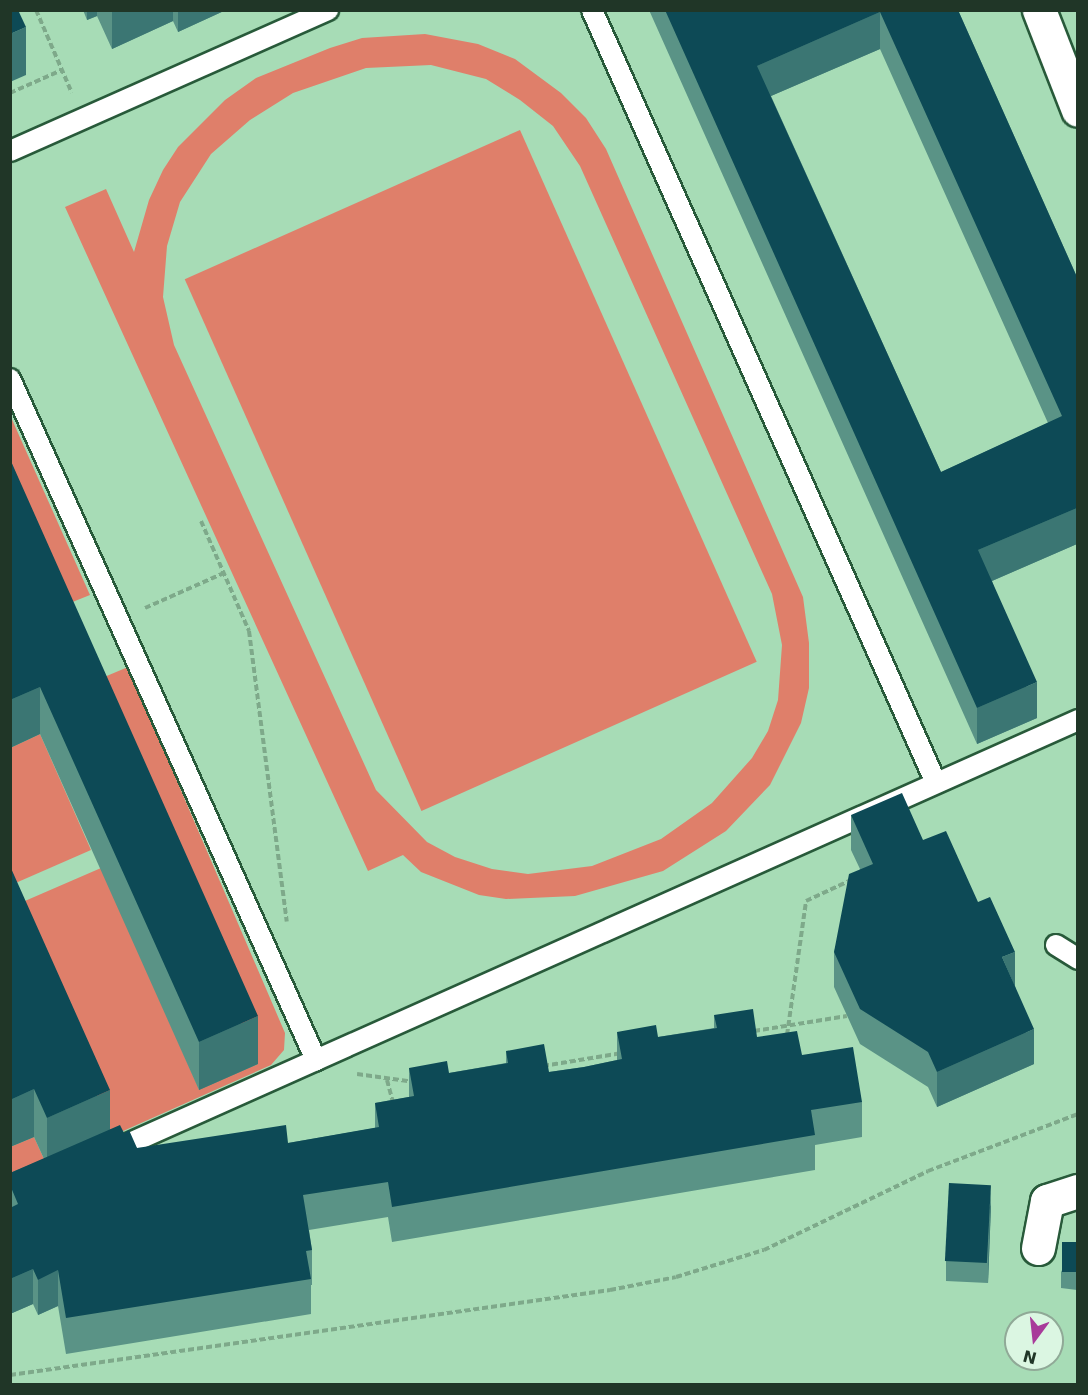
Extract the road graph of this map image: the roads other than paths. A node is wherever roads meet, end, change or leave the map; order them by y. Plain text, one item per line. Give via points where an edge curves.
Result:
1 (328, 10) edge
2 (592, 10) edge
3 (1039, 10) edge
4 (1077, 110) edge
5 (10, 151) edge
6 (10, 379) edge
7 (1077, 720) edge
8 (936, 783) junction
9 (1056, 945) dead end
10 (1077, 959) edge
11 (316, 1060) junction
12 (87, 1162) edge
13 (1077, 1191) edge
14 (1038, 1248) dead end

1 - 5 lane
2 - 8 lane
3 - 4 street
6 - 11 lane
7 - 8 lane
8 - 11 lane
9 - 10 lane
11 - 12 lane
13 - 14 street via 1047,1201

